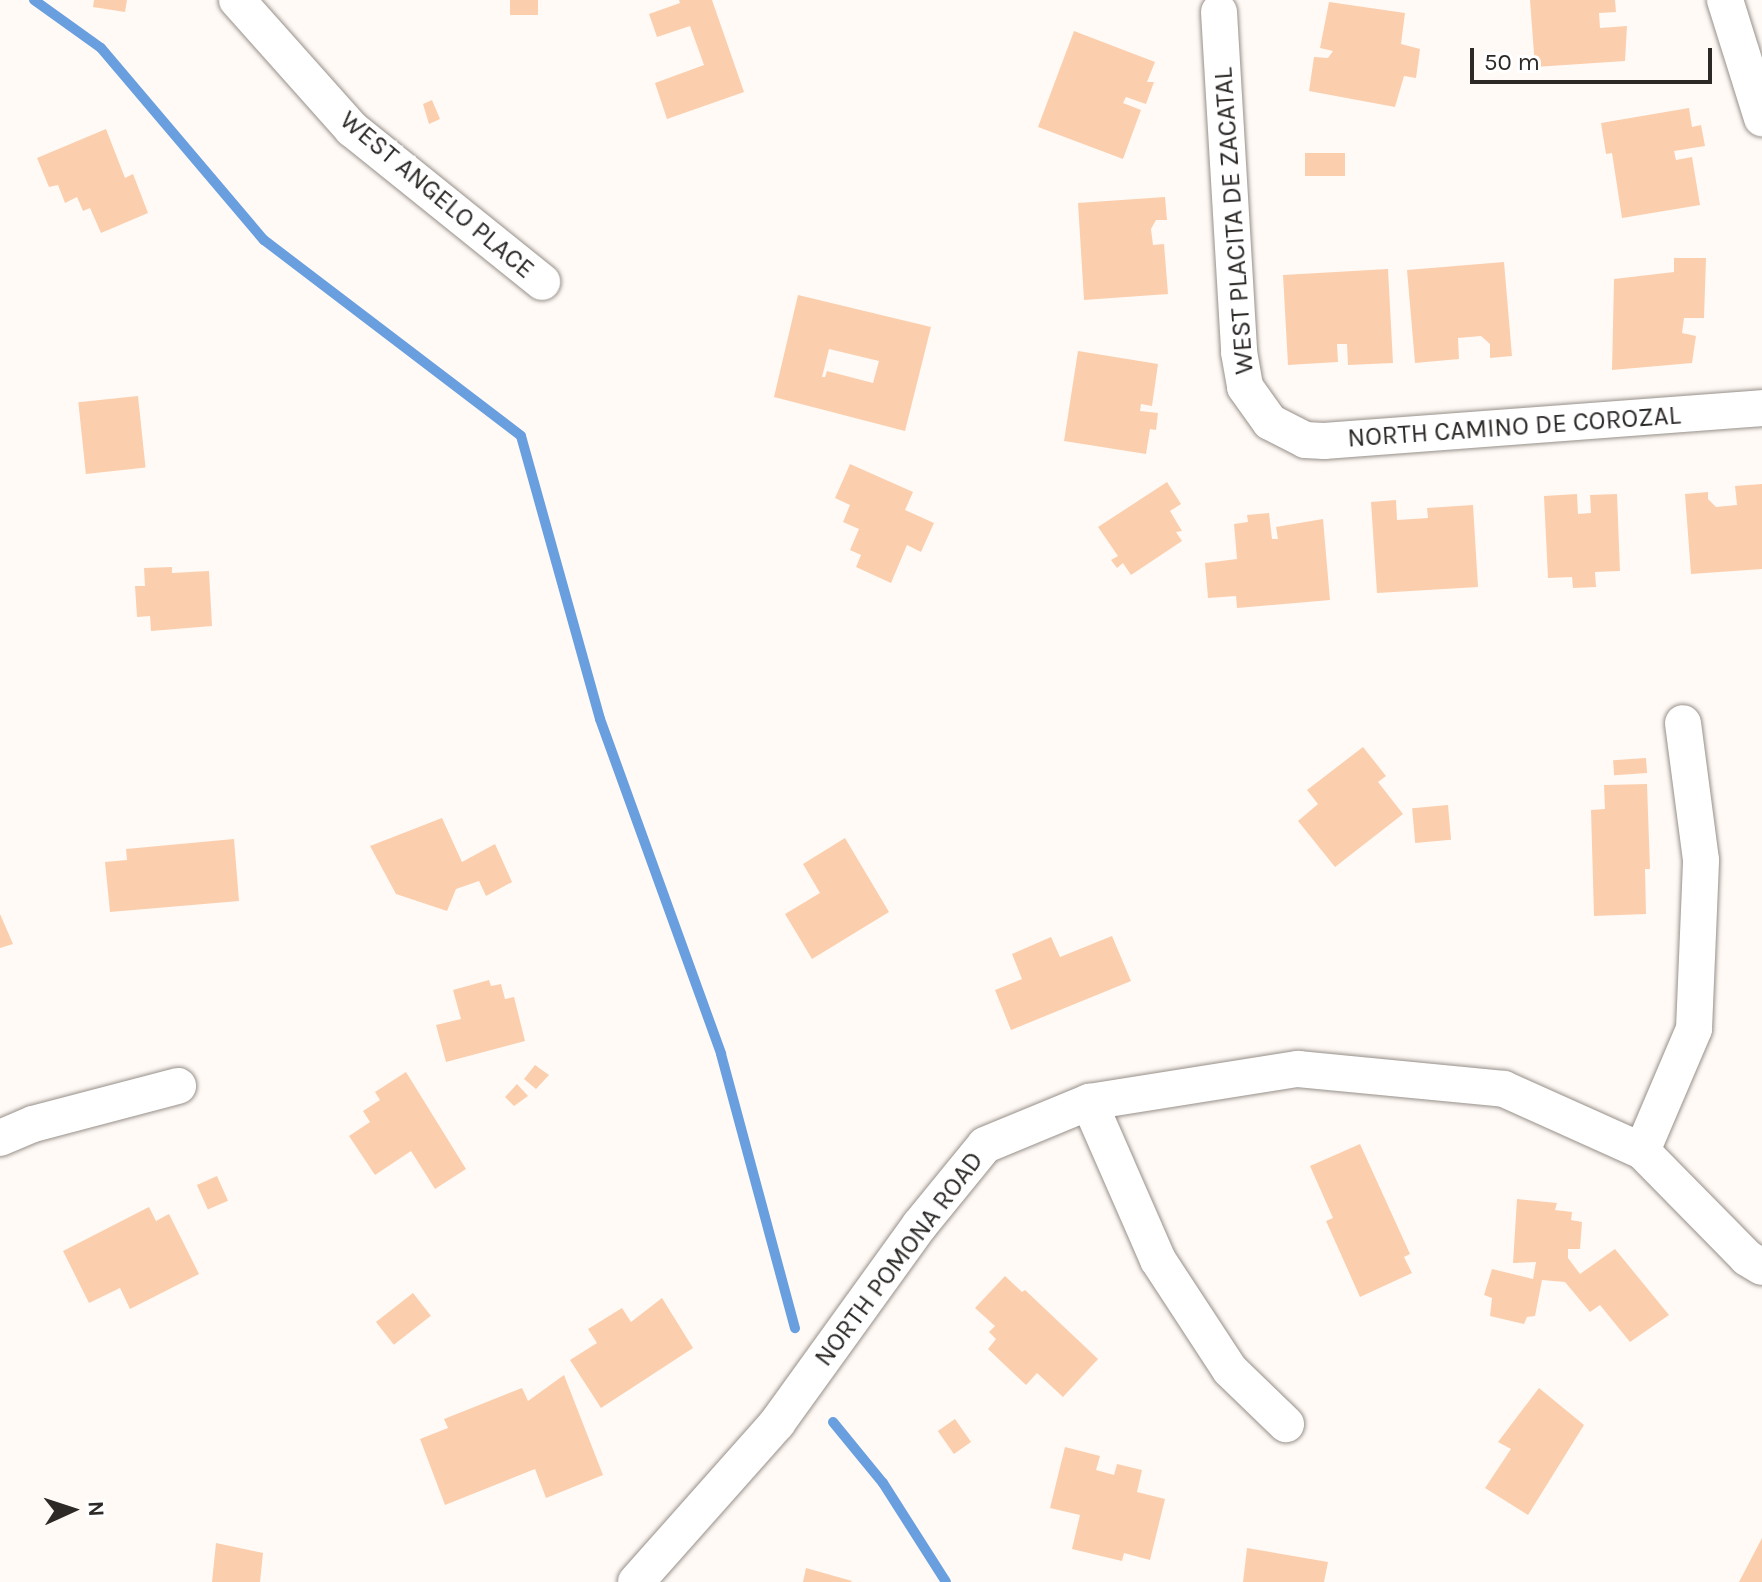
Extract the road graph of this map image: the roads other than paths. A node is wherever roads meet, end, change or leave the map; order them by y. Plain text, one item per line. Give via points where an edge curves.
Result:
1 (237, 0) edge
2 (1725, 0) edge
3 (1219, 12) dead end
4 (1762, 118) edge
5 (542, 282) dead end
6 (1762, 408) edge
7 (1262, 432) joint
8 (1683, 723) dead end
9 (178, 1086) dead end
10 (1089, 1102) junction
11 (0, 1138) edge
12 (1642, 1151) junction
13 (1762, 1267) edge
14 (1286, 1424) dead end
15 (636, 1582) edge

1 - 5 street, WEST ANGELO PLACE via 352,129
2 - 4 street
3 - 7 street, WEST PLACITA DE ZACATAL via 1239,352
6 - 7 street, NORTH CAMINO DE COROZAL via 1324,441
8 - 12 street via 1701,860 1694,1029
9 - 11 street via 33,1124
10 - 12 street, NORTH POMONA ROAD via 1298,1069 1504,1089
10 - 14 street via 1158,1260 1230,1370
10 - 15 street, NORTH POMONA ROAD via 985,1145 919,1226 777,1423
12 - 13 street, NORTH POMONA ROAD

